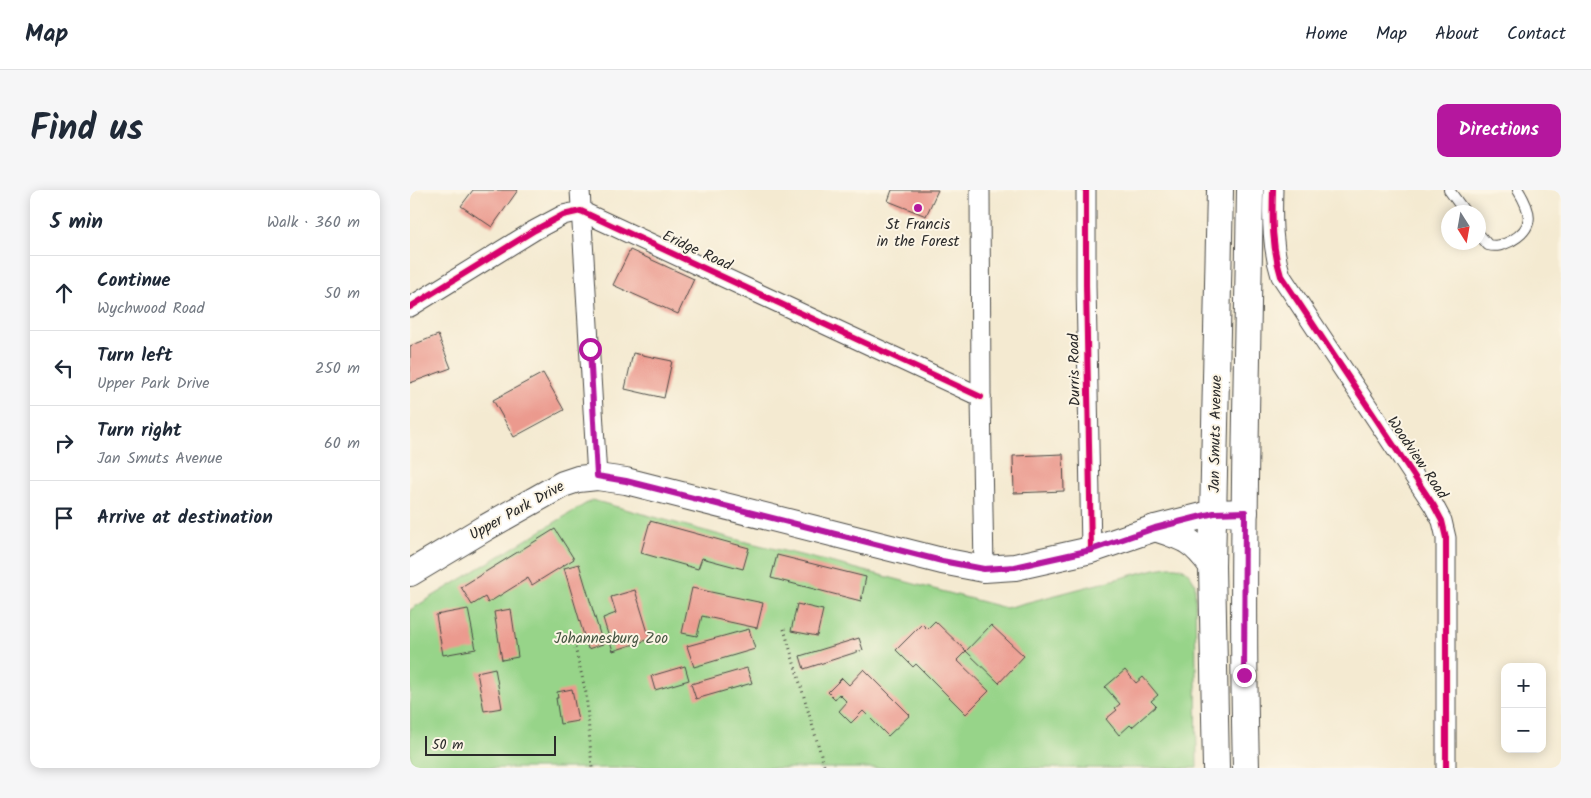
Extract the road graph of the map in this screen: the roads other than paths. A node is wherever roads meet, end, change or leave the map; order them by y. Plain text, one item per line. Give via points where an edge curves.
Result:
1 (580, 190) edge
2 (980, 190) edge
3 (1086, 190) edge
4 (1220, 190) edge
5 (1250, 190) edge
6 (1273, 190) edge
7 (1449, 190) edge
8 (1518, 190) edge
9 (1460, 205) edge
10 (582, 211) junction
11 (1486, 243) edge
12 (410, 307) edge
13 (981, 397) junction
14 (597, 476) junction
15 (1245, 512) junction
16 (1214, 513) junction
17 (1155, 528) junction
18 (1091, 550) junction
19 (1212, 566) junction
20 (984, 569) junction
21 (410, 573) edge
22 (1216, 768) edge
23 (1246, 768) edge
24 (1446, 768) edge

1 - 10 street
2 - 13 street
3 - 18 street, Durris Road
4 - 16 main road, Jan Smuts Avenue
5 - 15 main road, Jan Smuts Avenue
6 - 24 street, Woodview Road via 1276,260 1283,281 1442,521 1447,573
7 - 9 lane
8 - 11 lane via 1529,218 1524,232 1501,245
10 - 12 street via 563,215 535,230
10 - 13 street, Eridge Road
10 - 14 street
13 - 20 street
14 - 20 main road, Upper Park Drive
14 - 21 main road, Upper Park Drive via 563,484
15 - 16 main road, Upper Park Drive
15 - 23 main road, Jan Smuts Avenue
16 - 17 main road, Upper Park Drive
16 - 19 main road, Jan Smuts Avenue
17 - 18 main road, Upper Park Drive
17 - 19 main road via 1191,542
18 - 20 main road, Upper Park Drive via 1015,567
19 - 22 main road, Jan Smuts Avenue

